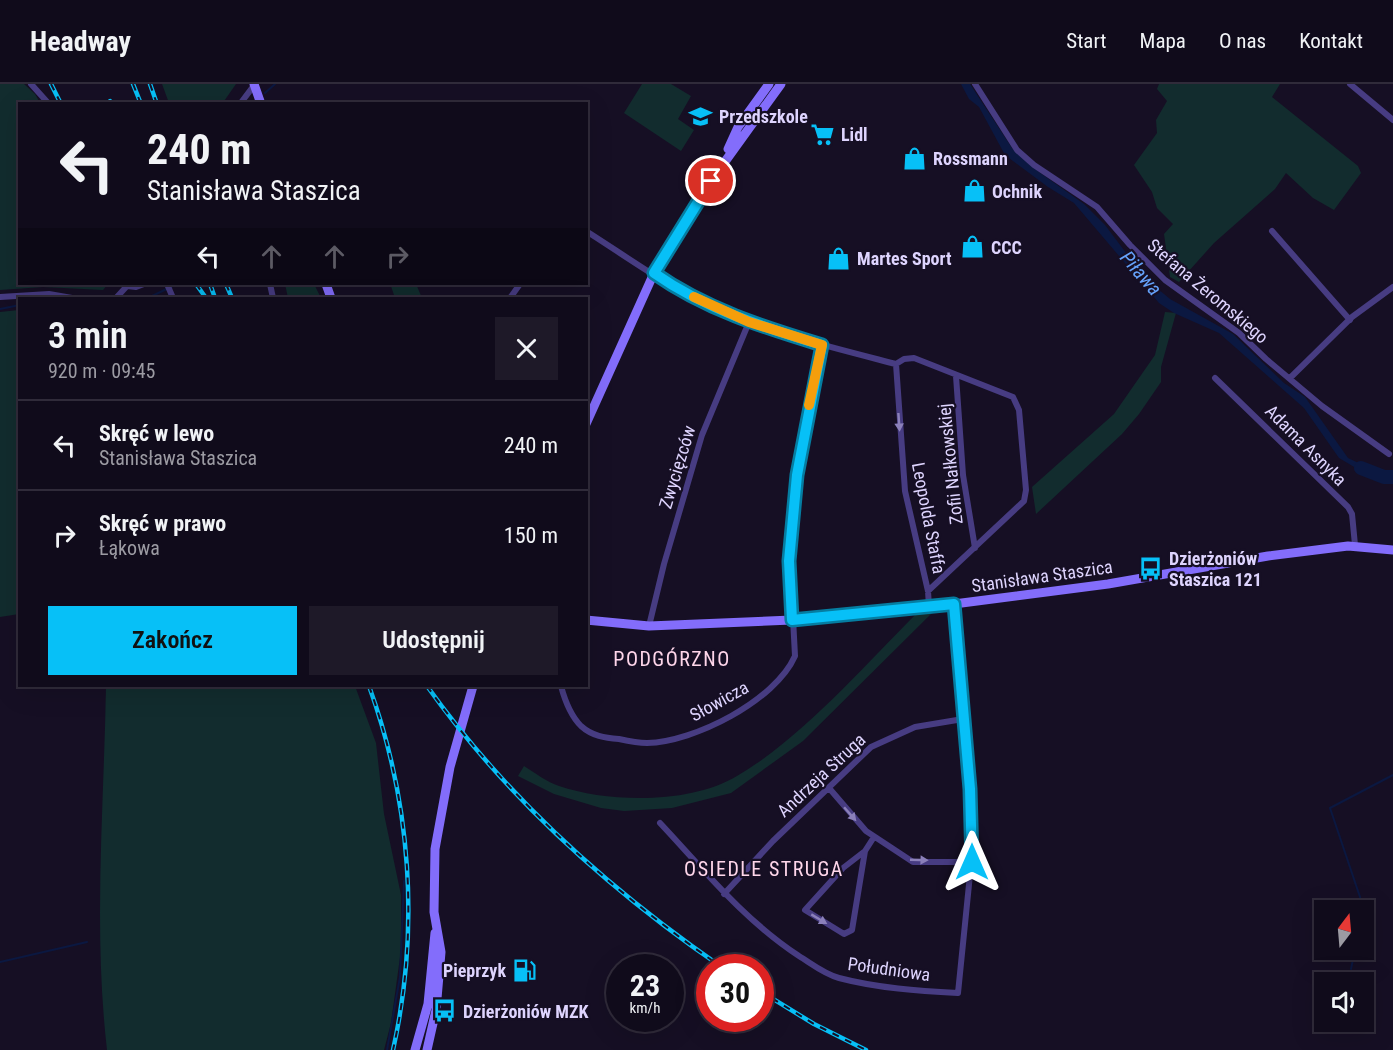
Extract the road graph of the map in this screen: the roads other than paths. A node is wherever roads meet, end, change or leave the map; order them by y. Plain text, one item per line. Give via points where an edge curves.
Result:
1 (31, 84) edge
2 (255, 84) edge
3 (769, 84) edge
4 (781, 84) edge
5 (975, 84) edge
6 (1350, 84) edge
7 (47, 102) edge
8 (242, 102) edge
9 (260, 102) edge
10 (1393, 120) edge
11 (717, 173) junction
12 (1272, 231) dead end
13 (588, 232) edge
14 (654, 273) junction
15 (141, 285) edge
16 (1393, 287) edge
17 (0, 297) edge
18 (66, 297) edge
19 (117, 297) edge
20 (1350, 320) junction
21 (749, 322) junction
22 (822, 345) junction
23 (896, 364) junction
24 (956, 376) junction
25 (1215, 378) dead end
26 (1290, 378) junction
27 (588, 420) edge
28 (1389, 454) dead end
29 (1355, 545) junction
30 (975, 548) junction
31 (1393, 550) edge
32 (928, 591) junction
33 (954, 604) junction
34 (929, 606) junction
35 (588, 620) edge
36 (792, 620) junction
37 (649, 626) junction
38 (473, 687) edge
39 (561, 687) edge
40 (963, 719) junction
41 (829, 788) junction
42 (660, 823) dead end
43 (874, 837) junction
44 (865, 851) junction
45 (972, 862) junction
46 (724, 894) junction
47 (436, 931) junction
48 (415, 1050) edge
49 (427, 1050) edge

1 - 7 street
2 - 8 street
2 - 9 main road
3 - 11 main road via 738,127
4 - 11 main road
5 - 26 street, Stefana Żeromskiego via 1017,150 1097,207 1166,280 1239,333
6 - 10 street
11 - 14 main road
12 - 20 street
13 - 14 street
14 - 21 street via 710,306
14 - 27 main road
15 - 19 street via 127,286
16 - 20 street
17 - 18 street
20 - 26 street
21 - 22 street
21 - 37 street, Zwycięzców via 702,435
22 - 23 street
22 - 36 street, Słowicza via 797,475 789,561
23 - 24 street via 914,358
23 -> 32 street, Leopolda Staffa via 905,491
24 - 30 street, Zofii Nałkowskiej via 963,475
24 - 30 street via 1013,397 1020,417 1024,501
25 - 29 street, Adama Asnyka via 1348,507
26 - 28 street, Stefana Żeromskiego
29 - 31 main road, Stanisława Staszica
29 - 33 main road, Stanisława Staszica
30 - 32 street
32 - 34 street, Leopolda Staffa
33 - 34 main road, Stanisława Staszica
33 - 40 street
34 - 36 main road, Stanisława Staszica
35 - 37 main road, Stanisława Staszica
36 - 37 main road, Stanisława Staszica
36 - 39 street, Słowicza via 795,656 791,666 770,688 704,730 648,743 605,738 591,733 573,715
38 - 47 main road via 450,767 437,834 433,886
40 - 41 street, Andrzeja Struga via 915,727 891,736 871,747
40 - 45 street
41 -> 43 street
41 - 46 street, Andrzeja Struga
42 - 46 street, Południowa
43 - 44 street
43 -> 45 street via 913,862
44 -> 44 street via 843,868 805,910 844,934 852,930
45 - 46 street, Południowa via 958,993 839,978 775,940
47 - 48 main road via 428,1004
47 - 49 main road via 440,969

